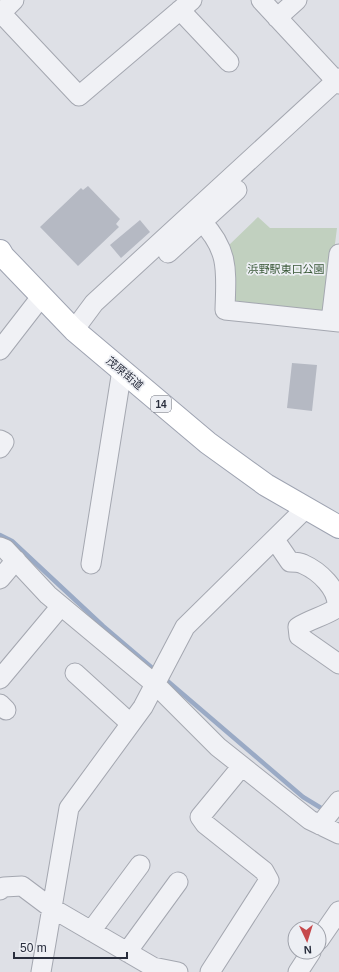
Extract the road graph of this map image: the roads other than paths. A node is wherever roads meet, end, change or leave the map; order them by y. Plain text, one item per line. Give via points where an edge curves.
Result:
1 (14, 0) edge
2 (261, 0) edge
3 (297, 0) edge
4 (186, 5) edge
5 (0, 13) edge
6 (277, 18) junction
7 (229, 62) dead end
8 (338, 84) edge
9 (202, 222) junction
10 (1, 254) edge
11 (339, 254) edge
12 (42, 297) junction
13 (335, 321) edge
14 (74, 330) junction
15 (0, 350) edge
16 (122, 370) junction
17 (0, 440) edge
18 (0, 448) edge
19 (305, 509) junction
20 (339, 527) edge
21 (275, 540) junction
22 (0, 547) edge
23 (16, 560) junction
24 (91, 564) dead end
25 (0, 578) edge
26 (61, 606) junction
27 (339, 664) edge
28 (75, 673) dead end
29 (0, 679) edge
30 (156, 685) junction
31 (130, 723) junction
32 (242, 766) junction
33 (339, 801) edge
34 (320, 825) junction
35 (339, 834) edge
36 (140, 865) dead end
37 (178, 882) dead end
38 (0, 890) edge
39 (50, 907) junction
40 (339, 911) edge
41 (327, 928) edge
42 (91, 931) junction
43 (127, 952) junction
44 (306, 960) edge
45 (41, 972) edge
46 (178, 972) edge
47 (210, 972) edge
48 (298, 972) edge

1 - 5 street
2 - 6 street
3 - 6 street
4 - 5 street via 79,96
4 - 7 street
6 - 8 street
8 - 9 street
8 - 14 street via 94,303
9 - 13 street via 220,246 226,266 225,310
9 - 14 street via 103,311
10 - 12 main road, 茂原街道 / 14
11 - 13 street
12 - 14 main road, 茂原街道 / 14
12 - 15 street
14 - 16 main road, 茂原街道 / 14
16 - 19 main road, 茂原街道 / 14 via 219,451
16 - 24 street
17 - 18 street via 4,442
19 - 20 main road, 茂原街道 / 14
19 - 21 street
21 - 27 street via 290,562 302,563 328,582 335,592 337,608 298,627 299,636
21 - 30 street via 185,627
22 - 23 street
23 - 25 street
23 - 26 street
26 - 29 street
26 - 30 street
28 - 31 street
30 - 31 street
30 - 32 street via 218,747
31 - 39 street via 69,808
32 - 34 street via 310,820
32 - 47 street via 200,818 264,870 269,880
33 - 34 street
34 - 35 street
36 - 42 street
37 - 43 street
38 - 39 street via 4,887 22,886
39 - 42 street
39 - 45 street
40 - 41 street
42 - 43 street
43 - 46 street via 153,967
44 - 48 street

